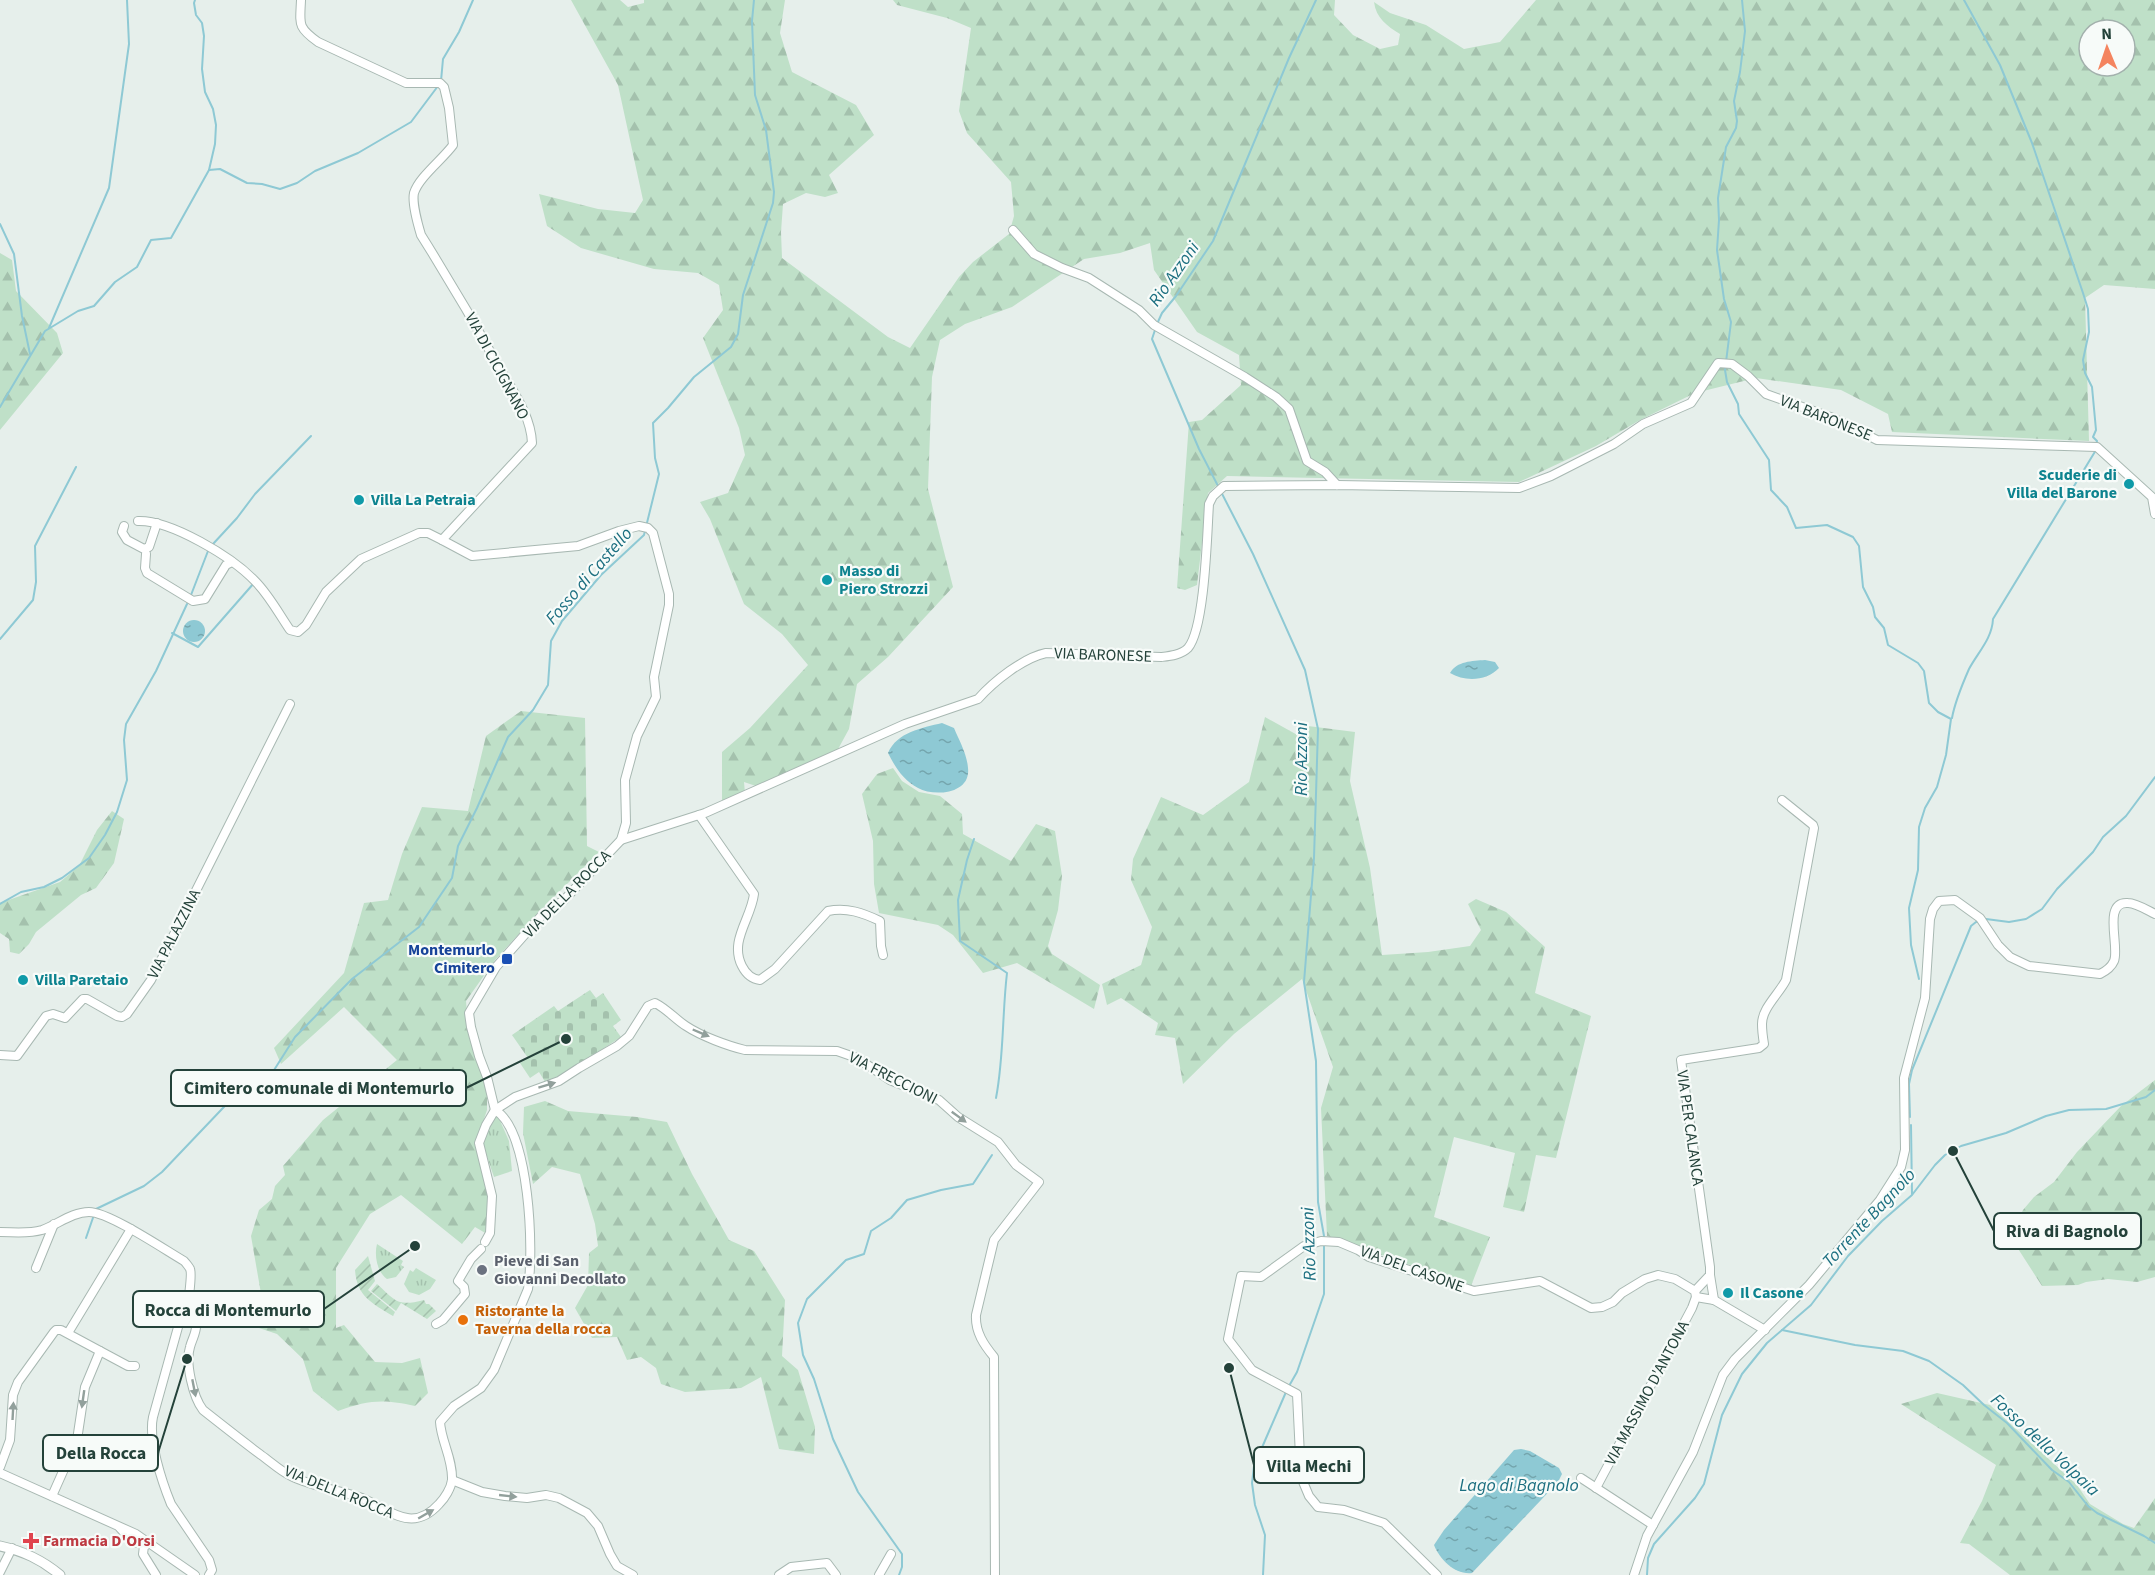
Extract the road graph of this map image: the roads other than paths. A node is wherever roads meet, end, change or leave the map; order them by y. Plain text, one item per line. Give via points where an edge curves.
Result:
1 (302, 0) edge
2 (1013, 230) dead end
3 (1337, 485) junction
4 (2155, 514) edge
5 (138, 521) dead end
6 (157, 524) junction
7 (124, 526) dead end
8 (442, 540) junction
9 (146, 554) dead end
10 (232, 562) junction
11 (290, 704) dead end
12 (1782, 800) dead end
13 (699, 815) junction
14 (621, 840) junction
15 (2155, 914) edge
16 (884, 955) dead end
17 (0, 1055) edge
18 (495, 1110) junction
19 (54, 1224) junction
20 (131, 1229) junction
21 (0, 1232) edge
22 (36, 1268) dead end
23 (1710, 1275) junction
24 (1696, 1294) junction
25 (1714, 1300) junction
26 (188, 1313) junction
27 (436, 1324) dead end
28 (1766, 1330) junction
29 (68, 1333) junction
30 (100, 1351) junction
31 (135, 1366) dead end
32 (0, 1467) edge
33 (0, 1473) edge
34 (1581, 1478) dead end
35 (452, 1480) junction
36 (1596, 1488) junction
37 (52, 1496) junction
38 (1653, 1525) junction
39 (148, 1543) junction
40 (0, 1546) edge
41 (12, 1548) junction
42 (891, 1554) dead end
43 (0, 1572) edge
44 (60, 1575) edge
45 (156, 1575) edge
46 (195, 1575) edge
47 (209, 1575) edge
48 (633, 1575) edge
49 (779, 1575) edge
50 (836, 1575) edge
51 (879, 1575) edge
52 (995, 1575) edge
53 (1437, 1575) edge
54 (1634, 1575) edge

1 - 8 street, VIA DI CICIGNANO via 300,24 318,42 406,83 434,82 444,87 453,145 413,194 417,222 522,408 531,443
2 - 3 street via 1034,254 1089,278 1139,310 1154,325 1276,397 1288,409 1307,461
3 - 4 street, VIA BARONESE via 1527,485 1691,403 1718,363 1732,364 1766,394 1833,418 1877,440 2096,447 2152,497
3 - 13 street, VIA BARONESE via 1224,486 1213,496 1196,633 1186,651 1161,657 1046,653 1032,656 978,699 905,724
5 - 6 street
6 - 7 street via 149,548 144,549 127,540 122,532
6 - 10 street via 206,545
8 - 10 street via 419,533 361,559 326,592 298,632 290,630 256,582
8 - 14 street via 472,556 567,548 644,527 653,533 669,605 654,677 656,697 637,736 625,780 626,823
9 - 10 street via 147,573 193,601 205,599 226,565
11 - 17 street, VIA PALAZZINA via 151,980 128,1014 117,1016 83,999 65,1018 46,1016 17,1056
12 - 23 street, VIA PER CALANCA via 1814,828 1786,980 1762,1022 1764,1044 1681,1060
13 - 14 street, VIA BARONESE
13 - 16 street via 754,894 738,940 738,957 753,980 760,980 775,969 828,911 853,910 880,921
14 - 18 street, VIA DELLA ROCCA via 564,900 543,914 496,967 469,1014
15 - 28 street via 2129,903 2116,908 2113,924 2117,952 2111,967 2100,974 2042,968 2017,961 2004,952 1980,918 1955,900 1939,901 1930,919 1925,998 1904,1078 1905,1150 1901,1167 1880,1200
18 - 27 street via 479,1143 492,1196 490,1233 458,1281 465,1294
18 - 35 street, VIA DELLA ROCCA via 515,1136 531,1226 530,1275 528,1289 494,1370 481,1388 454,1406 440,1422
18 -> 52 street, VIA FRECCIONI via 514,1096 559,1081 617,1046 629,1036 648,1006 655,1003 687,1027 745,1050 837,1051 857,1058 890,1080 939,1100 998,1142 1016,1165 1040,1182 994,1240 976,1316 977,1331 994,1357
19 - 20 street via 91,1212
19 - 21 street via 29,1233
19 - 22 street
20 - 26 street via 190,1269
20 - 29 street
23 - 24 street
23 - 25 street
24 - 25 street, VIA DEL CASONE
24 - 36 street, VIA MASSIMO D'ANTONA
24 - 53 street, VIA DEL CASONE via 1675,1279 1658,1275 1602,1307 1591,1308 1540,1281 1474,1291 1369,1257 1330,1240 1304,1246 1261,1277 1241,1276 1228,1339 1252,1370 1297,1394 1301,1477 1309,1496 1318,1507 1344,1510 1384,1523
25 - 28 street, VIA DEL CASONE
26 -> 35 street, VIA DELLA ROCCA via 196,1325 189,1357 197,1402 292,1477 417,1520 430,1514 442,1501
26 - 47 street via 180,1320 151,1433 171,1504 209,1560
28 - 38 street via 1720,1379 1693,1452
29 - 30 street
32 -> 29 street via 10,1440 18,1382 56,1329
30 - 31 street
30 -> 37 street via 85,1386 77,1440
33 - 37 street
34 - 36 street
35 -> 48 street via 505,1496 559,1498 587,1513 618,1566
36 - 38 street
37 - 39 street via 120,1528 133,1542
38 - 54 street
39 - 45 street via 143,1554
39 - 46 street
40 - 41 street
41 - 43 street
41 - 44 street via 39,1559
42 - 51 street
49 - 50 street via 791,1567 827,1563

